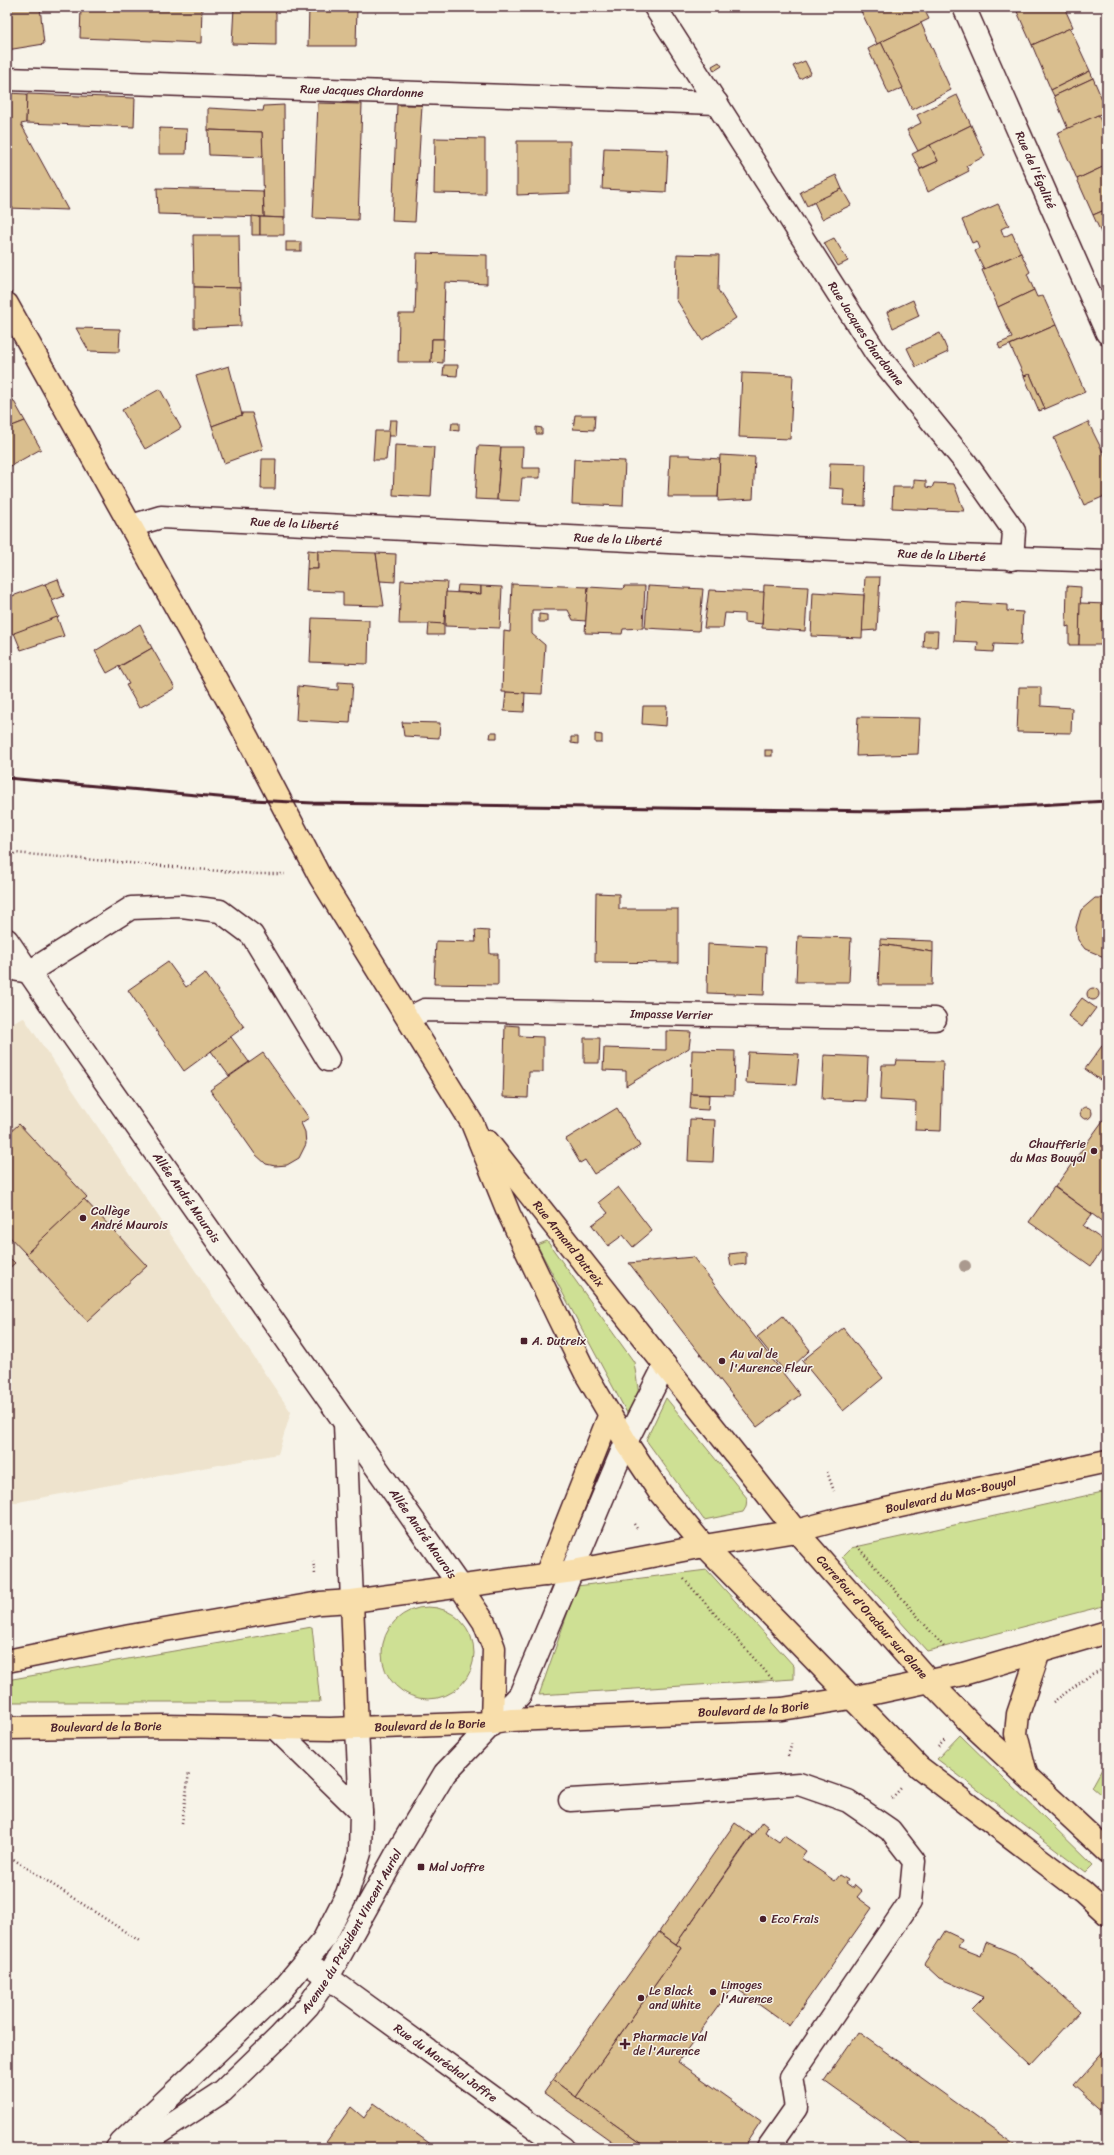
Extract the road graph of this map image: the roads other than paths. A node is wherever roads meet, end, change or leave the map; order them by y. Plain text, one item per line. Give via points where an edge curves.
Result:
1 (655, 7) edge
2 (964, 7) edge
3 (7, 79) edge
4 (717, 103) junction
5 (7, 304) edge
6 (13, 327) edge
7 (1107, 333) edge
8 (131, 526) junction
9 (1012, 559) junction
10 (1107, 561) edge
11 (7, 940) edge
12 (7, 968) edge
13 (29, 972) junction
14 (408, 1018) junction
15 (935, 1019) dead end
16 (328, 1060) dead end
17 (472, 1123) junction
18 (664, 1365) junction
19 (610, 1414) junction
20 (345, 1424) junction
21 (626, 1442) junction
22 (1107, 1461) edge
23 (796, 1531) junction
24 (704, 1546) junction
25 (573, 1571) junction
26 (546, 1575) junction
27 (459, 1585) junction
28 (352, 1601) junction
29 (1107, 1632) edge
30 (1039, 1652) junction
31 (7, 1661) edge
32 (928, 1680) junction
33 (851, 1698) junction
34 (492, 1723) junction
35 (274, 1727) junction
36 (7, 1728) edge
37 (357, 1728) junction
38 (1026, 1774) junction
39 (570, 1800) dead end
40 (361, 1812) junction
41 (1107, 1851) edge
42 (1107, 1914) edge
43 (306, 1962) junction
44 (328, 1977) junction
45 (117, 2148) edge
46 (563, 2148) edge
47 (768, 2148) edge

1 - 4 street, Rue Jacques Chardonne
2 - 7 street, Rue de l'Égalité
3 - 4 street, Rue Jacques Chardonne
4 - 9 street, Rue Jacques Chardonne via 876,353 966,463 1014,531
5 - 6 main road
6 - 8 main road
8 - 9 street, Rue de la Liberté via 161,517
8 - 14 main road via 320,877
9 - 10 street, Rue de la Liberté
11 - 13 street, Allée André Maurois
12 - 13 street
13 - 16 street via 131,908 182,906 220,911 252,935
13 - 20 street, Allée André Maurois
14 - 15 street, Impasse Verrier via 425,1010
14 - 17 main road
17 - 18 main road, Rue Armand Dutreix
17 - 19 main road via 508,1214 586,1374
18 - 21 street
18 - 23 main road, Rue Armand Dutreix
19 - 21 main road
19 - 26 main road
20 - 27 street, Allée André Maurois
20 - 28 street
21 - 24 main road via 660,1493
21 - 25 street
22 - 23 main road, Boulevard du Mas-Bouyol via 852,1516
23 - 24 main road, Boulevard du Mas-Bouyol
23 - 32 main road, Carrefour d'Oradour sur Glane
24 - 25 main road
24 - 33 main road
25 - 26 main road
25 - 34 street, Avenue du Président Vincent Auriol via 520,1695
26 - 27 main road
27 - 28 main road
27 - 34 main road, Allée André Maurois via 484,1622 494,1648
28 - 31 main road via 320,1603
28 - 37 main road
29 - 30 main road
30 - 32 main road via 963,1674
30 - 38 main road via 1018,1714 1016,1734
32 - 33 main road, Carrefour d'Oradour sur Glane
32 - 38 main road via 973,1726
33 - 34 main road, Boulevard de la Borie via 782,1709 512,1720
33 - 42 main road via 919,1767 1083,1892
34 - 37 main road, Boulevard de la Borie
34 - 44 street, Avenue du Président Vincent Auriol via 445,1773
35 - 36 main road, Boulevard de la Borie
35 - 37 main road, Boulevard de la Borie
35 - 40 street
37 - 40 street, Avenue du Président Vincent Auriol
38 - 41 main road
39 - 47 street via 687,1794 799,1784 848,1801 890,1830 914,1861 910,1902 791,2077 796,2108
40 - 43 street, Avenue du Président Vincent Auriol via 360,1853 348,1894 324,1939
43 - 44 street, Rue du Maréchal Joffre
43 - 45 street, Avenue du Président Vincent Auriol via 279,1993
44 - 45 street, Avenue du Président Vincent Auriol via 308,2006 280,2037 223,2091 156,2135
44 - 46 street, Rue du Maréchal Joffre

